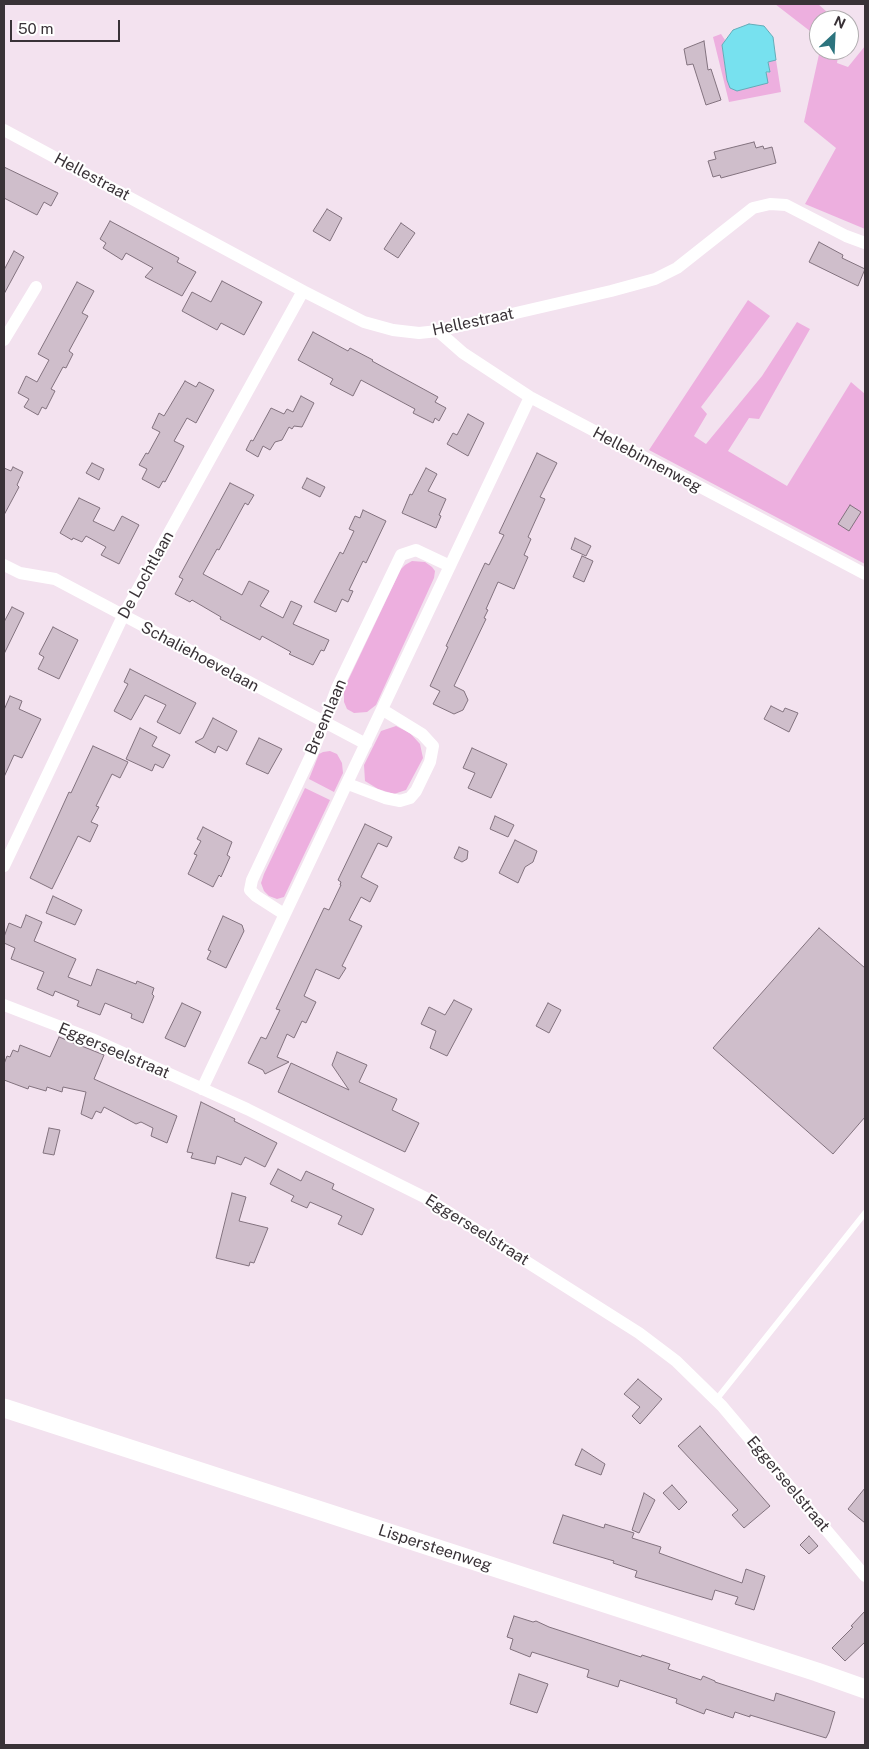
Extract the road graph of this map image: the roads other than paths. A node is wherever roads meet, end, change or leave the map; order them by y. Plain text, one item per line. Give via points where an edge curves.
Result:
1 (4, 130) edge
2 (865, 242) edge
3 (36, 287) dead end
4 (303, 291) junction
5 (438, 331) junction
6 (4, 340) edge
7 (530, 397) junction
8 (4, 565) edge
9 (450, 566) junction
10 (865, 574) edge
11 (123, 616) junction
12 (383, 710) junction
13 (324, 722) junction
14 (366, 744) junction
15 (348, 784) junction
16 (4, 866) edge
17 (284, 914) junction
18 (4, 1005) edge
19 (202, 1089) junction
20 (865, 1213) edge
21 (716, 1400) junction
22 (4, 1408) edge
23 (865, 1576) edge
24 (865, 1689) edge

1 - 4 street, Hellestraat
2 - 5 street, Hellestraat via 846,236 786,205 770,204 753,208 677,268 655,279
3 - 6 street
4 - 5 street, Hellestraat via 364,322 393,330
4 - 11 street, De Lochtlaan
5 - 7 street, Hellebinnenweg via 463,353
7 - 9 street
7 - 10 street, Hellebinnenweg
8 - 11 street, Schaliehoevelaan via 20,573 54,579
9 - 12 street
9 - 13 street, Breemlaan via 416,550 401,555
11 - 13 street, Schaliehoevelaan
11 - 16 street, De Lochtlaan
12 - 14 street
12 - 15 street via 422,734 433,746 430,762 416,791 410,798 400,801
13 - 14 street, Schaliehoevelaan
13 - 17 street, Breemlaan via 252,880 250,890
14 - 15 street
15 - 17 street
17 - 19 street
18 - 19 street, Eggerseelstraat via 92,1039
19 - 21 street, Eggerseelstraat via 426,1198 639,1332 676,1361
20 - 21 lane
21 - 23 street, Eggerseelstraat
22 - 24 street, Lispersteenweg

